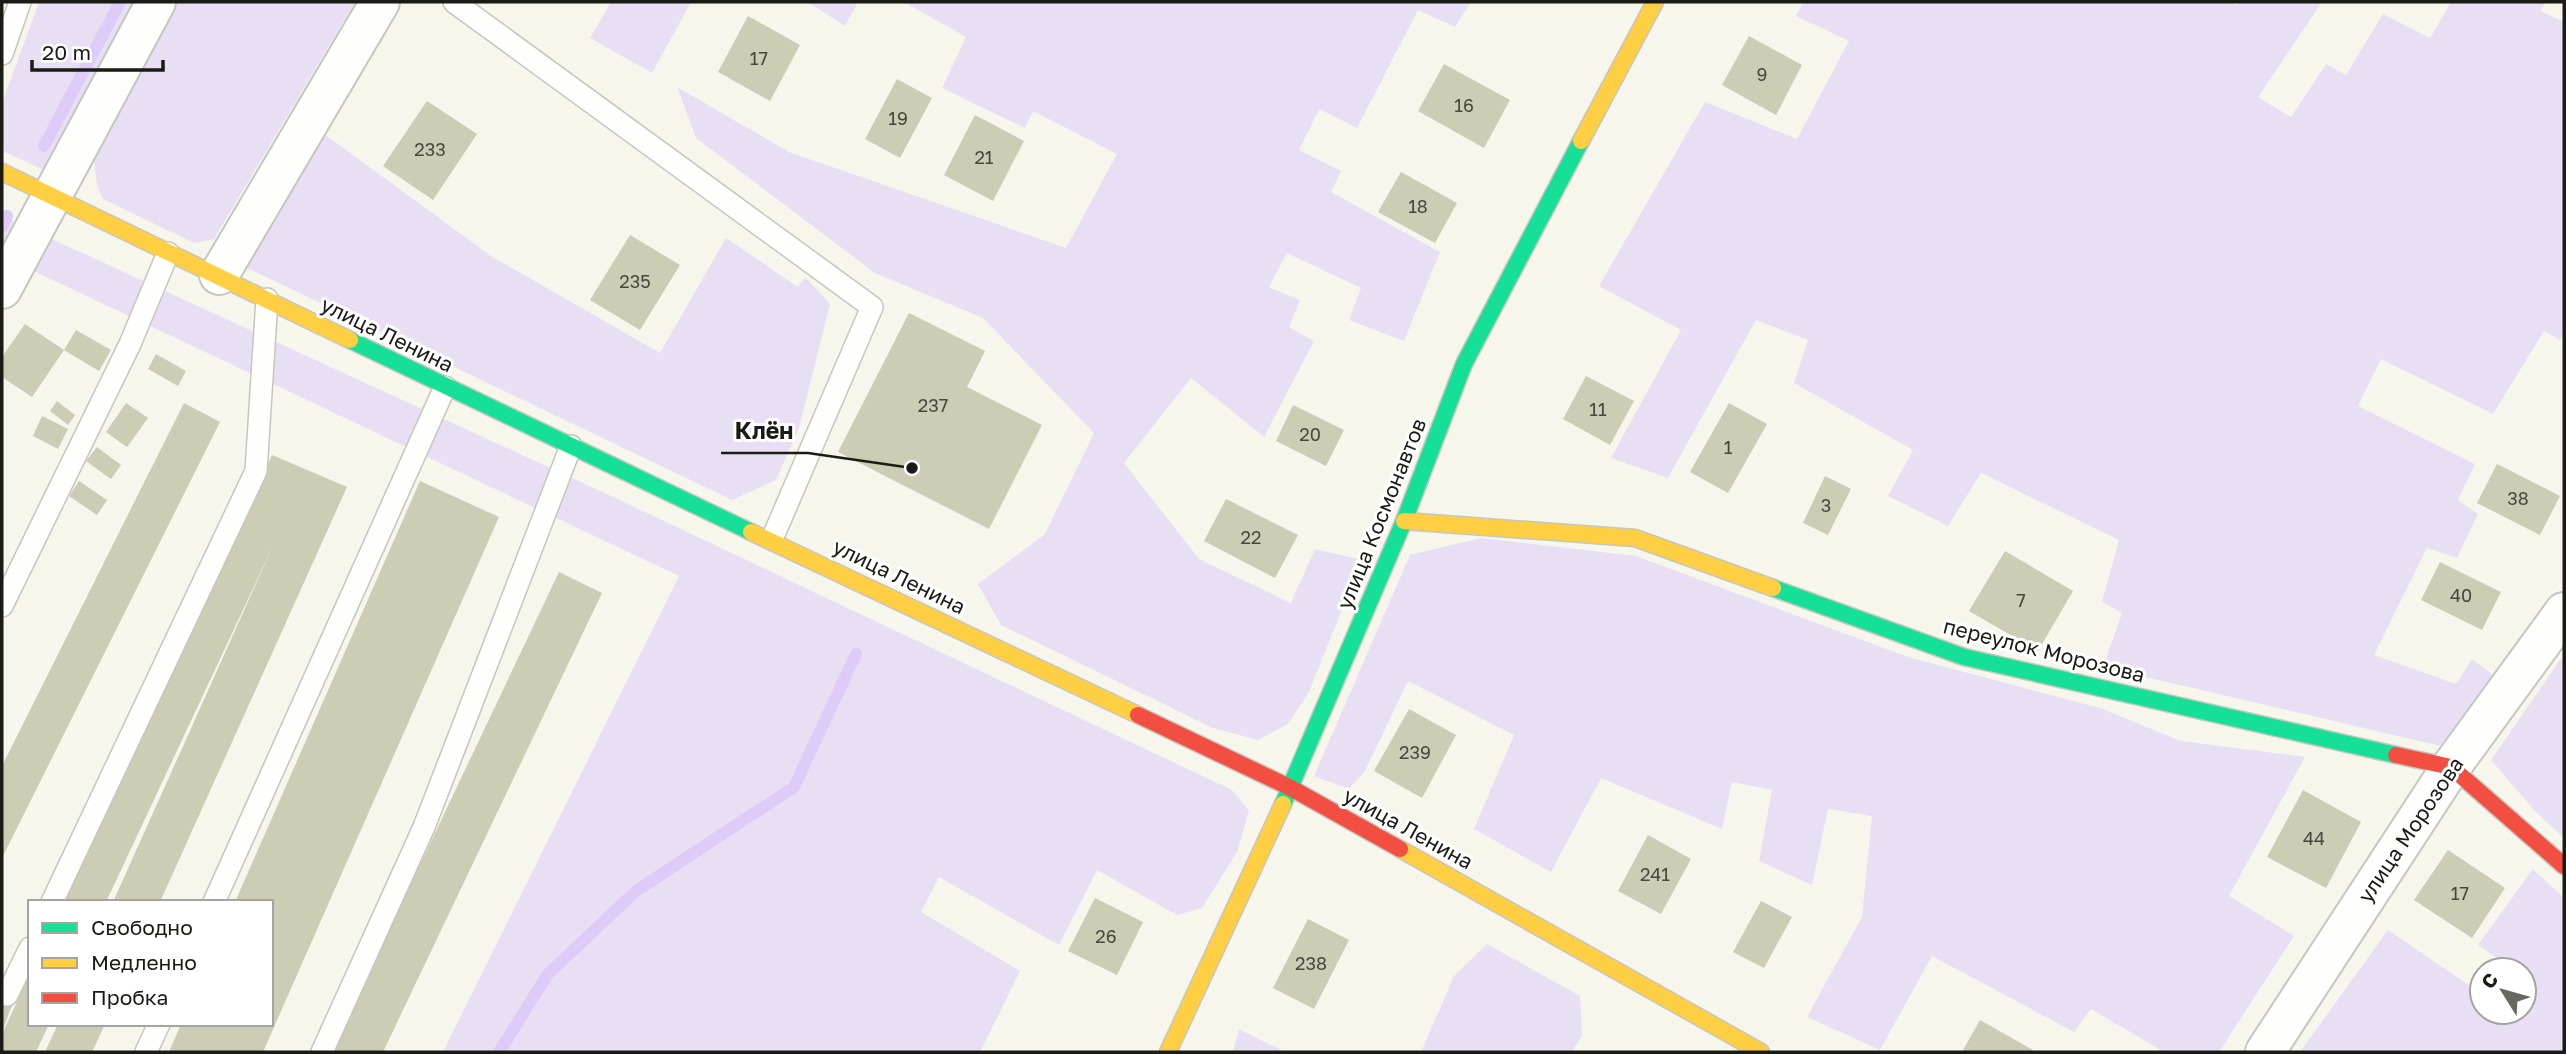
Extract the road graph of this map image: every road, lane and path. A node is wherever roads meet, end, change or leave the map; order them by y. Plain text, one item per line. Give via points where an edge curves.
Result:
1 (20, 2) edge
2 (156, 2) edge
3 (380, 2) edge
4 (454, 2) edge
5 (1655, 2) edge
6 (2, 54) edge
7 (2, 172) edge
8 (52, 196) junction
9 (168, 253) junction
10 (219, 275) junction
11 (2, 289) edge
12 (267, 299) junction
13 (445, 387) junction
14 (571, 446) junction
15 (1404, 521) junction
16 (772, 539) junction
17 (2, 606) edge
18 (2564, 612) edge
19 (2451, 767) junction
20 (1291, 788) junction
21 (2564, 866) edge
22 (53, 900) edge
23 (215, 900) edge
24 (28, 952) edge
25 (8, 995) dead end
26 (158, 1026) edge
27 (146, 1052) edge
28 (322, 1052) edge
29 (1168, 1052) edge
30 (1761, 1052) edge
31 (2265, 1052) edge

1 - 6 lane
2 - 8 street
3 - 10 street
4 - 16 lane via 872,307
5 - 15 street, улица Космонавтов via 1464,364
7 - 8 street, улица Ленина
8 - 9 street, улица Ленина
8 - 11 street
9 - 10 street, улица Ленина
9 - 17 lane via 130,344
10 - 12 street, улица Ленина
12 - 13 street, улица Ленина
12 - 22 lane via 256,471
13 - 14 street, улица Ленина
13 - 23 lane
14 - 16 street, улица Ленина
14 - 28 lane via 424,827
15 - 19 street, переулок Морозова via 1635,538 1964,657
15 - 20 street, улица Космонавтов
16 - 20 street, улица Ленина
18 - 19 street, улица Морозова
19 - 21 street, переулок Морозова
19 - 31 street, улица Морозова
20 - 29 street, улица Космонавтов
20 - 30 street, улица Ленина
24 - 25 lane
26 - 27 lane

